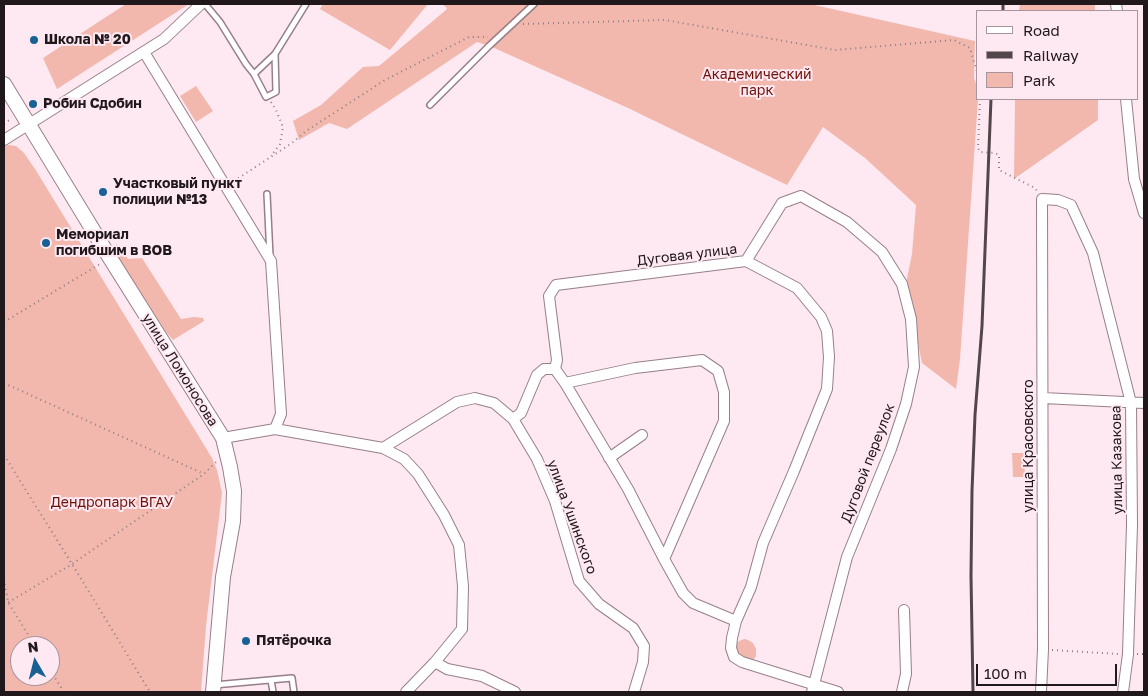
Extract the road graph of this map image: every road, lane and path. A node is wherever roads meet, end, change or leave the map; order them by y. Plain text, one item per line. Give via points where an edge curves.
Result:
1 (203, 4) edge
2 (306, 4) edge
3 (534, 4) edge
4 (512, 25) junction
5 (498, 38) junction
6 (144, 52) junction
7 (275, 54) junction
8 (976, 69) edge
9 (254, 74) junction
10 (4, 84) edge
11 (266, 97) junction
12 (980, 100) edge
13 (1126, 100) edge
14 (430, 105) dead end
15 (29, 124) junction
16 (4, 140) edge
17 (270, 158) junction
18 (226, 187) junction
19 (267, 194) dead end
20 (1042, 199) junction
21 (1144, 213) edge
22 (110, 258) junction
23 (271, 261) junction
24 (746, 261) junction
25 (4, 322) edge
26 (555, 369) junction
27 (4, 383) edge
28 (565, 383) junction
29 (1043, 398) junction
30 (1131, 403) junction
31 (1144, 403) edge
32 (513, 419) junction
33 (275, 429) junction
34 (642, 435) dead end
35 (224, 445) junction
36 (383, 448) junction
37 (4, 455) edge
38 (609, 458) junction
39 (204, 474) junction
40 (664, 559) junction
41 (72, 564) junction
42 (4, 579) edge
43 (8, 602) junction
44 (4, 605) edge
45 (904, 610) dead end
46 (736, 621) junction
47 (29, 636) edge
48 (1043, 649) junction
49 (1128, 654) junction
50 (1144, 654) edge
51 (435, 662) junction
52 (271, 680) junction
53 (214, 688) edge
54 (813, 688) edge
55 (150, 692) edge
56 (273, 692) edge
57 (294, 692) edge
58 (406, 692) edge
59 (515, 692) edge
60 (634, 692) edge
61 (838, 692) edge
62 (902, 692) edge
63 (1041, 692) edge
64 (1123, 692) edge

1 - 6 street via 164,40
1 - 9 lane via 220,22
2 - 7 lane
3 - 4 lane
4 - 5 lane
4 - 8 path via 664,20 835,50 954,40 970,48
5 - 14 lane
5 - 17 path via 469,36 384,80
6 - 15 street
6 - 18 street
7 - 9 lane
7 - 11 lane via 276,92
9 - 11 lane
10 - 15 main road, улица Ломоносова
11 - 17 path via 283,127 280,144
12 - 20 path via 980,152 999,155 999,170 1035,188
13 - 21 street via 1134,179
15 - 16 street
15 - 22 main road, улица Ломоносова
17 - 18 path
18 - 23 street
19 - 23 lane
20 - 29 street, улица Красовского
20 - 30 street, улица Казакова via 1071,205 1093,254
22 - 25 path
22 - 35 main road, улица Ломоносова
23 - 33 street via 281,414
24 - 26 street, Дуговая улица via 556,285 549,296
24 - 46 street, Дуговая улица via 797,288 821,318 827,331 828,357 827,389 763,543
24 - 54 street, Дуговой переулок via 782,203 800,196 847,222 882,252 902,284 911,318 914,366 906,404 847,557
26 - 28 street
26 - 32 street via 544,370 538,375 521,413
27 - 39 path
28 - 38 street
28 - 40 street via 635,368 702,360 718,371 724,392 724,422
29 - 30 street
29 - 48 street, улица Красовского
30 - 31 street
30 - 49 street, улица Казакова
32 - 36 street, улица Ушинского via 494,403 475,398 457,402
32 - 60 street, улица Ушинского via 538,459 555,501 579,580 599,604 633,628 644,646
33 - 35 street
33 - 36 street
34 - 38 street
35 - 39 path
35 - 53 main road, улица Ломоносова via 234,491
36 - 51 street via 404,459 418,474 459,545 463,586 462,629
37 - 41 path
38 - 40 street
39 - 41 path
40 - 46 street via 683,593 693,603
41 - 43 path
41 - 55 path
42 - 43 path
43 - 44 path
43 - 47 path
45 - 62 street via 906,674
46 - 54 street, Дуговая улица via 732,638 734,657
48 - 49 path
48 - 63 street, улица Красовского
49 - 50 path
49 - 64 street, улица Казакова
51 - 58 street
51 - 59 street via 447,669 482,676
52 - 53 lane
52 - 56 lane
52 - 57 lane via 292,678
54 - 61 street, Дуговая улица

